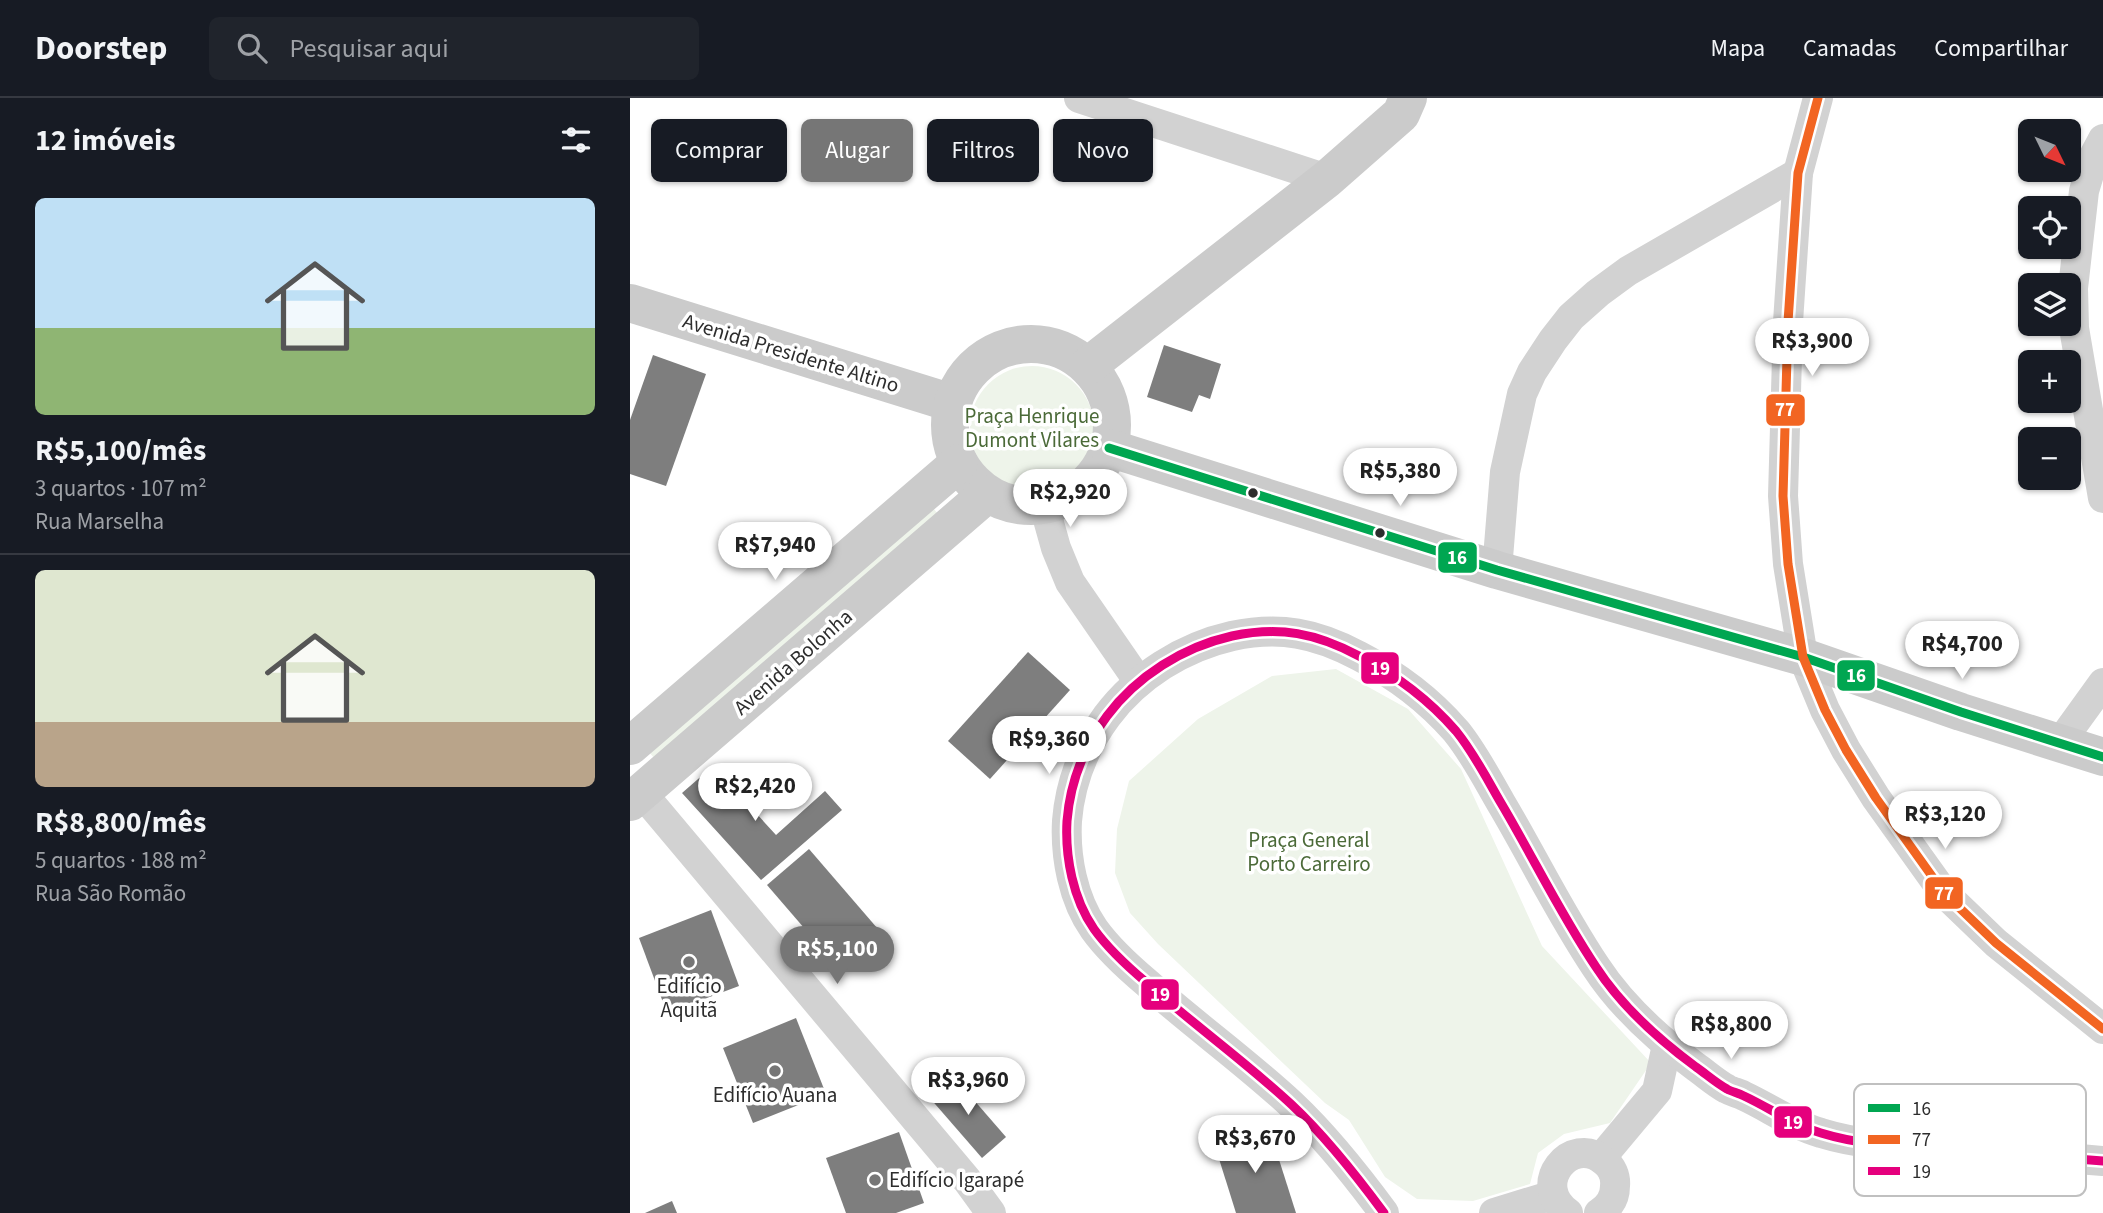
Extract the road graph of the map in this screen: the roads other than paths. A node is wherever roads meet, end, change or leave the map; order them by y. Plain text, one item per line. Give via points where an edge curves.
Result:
1 (1079, 98) edge
2 (1818, 98) edge
3 (1410, 103) edge
4 (2103, 139) edge
5 (1798, 173) junction
6 (1327, 179) junction
7 (630, 303) edge
8 (1088, 366) junction
9 (952, 404) junction
10 (1109, 448) junction
11 (959, 464) junction
12 (988, 494) junction
13 (2103, 498) edge
14 (1044, 505) junction
15 (1497, 570) junction
16 (1803, 657) junction
17 (1139, 682) junction
18 (2103, 683) edge
19 (2059, 744) junction
20 (630, 746) edge
21 (2103, 757) edge
22 (636, 797) edge
23 (2103, 1029) edge
24 (1667, 1045) junction
25 (1854, 1141) edge
26 (1601, 1158) junction
27 (1561, 1204) edge
28 (1609, 1210) edge
29 (991, 1213) edge
30 (1384, 1213) edge
31 (1494, 1213) edge

1 - 6 street
2 - 5 street
3 - 6 main road
4 - 13 street via 2084,191 2073,288 2074,328
5 - 15 street via 1628,271 1571,317 1553,340 1522,394 1505,471
5 - 16 street via 1783,496
6 - 8 main road
7 - 9 main road, Avenida Presidente Altino
8 - 9 main road via 1059,348 1026,343 1010,346 979,362 958,388
8 - 10 main road via 1110,404
9 - 11 main road via 951,444
10 - 14 main road via 1084,486 1065,499
10 - 15 main road
11 - 12 main road
11 - 20 main road, Avenida Bolonha
12 - 14 main road via 1015,505
12 - 22 main road, Avenida Bolonha
14 - 17 street via 1070,582
15 - 16 main road
16 - 19 main road
16 - 23 street via 1846,750 1944,893 1996,943
17 - 24 street via 1164,663 1220,639 1278,630 1342,646 1412,690 1458,734 1480,767 1598,971
17 - 30 street via 1104,720 1078,767 1072,789 1068,857 1083,909 1124,963 1295,1108
18 - 19 street
19 - 21 main road
22 - 29 street
24 - 25 street via 1725,1088 1789,1120
24 - 26 street via 1657,1091
26 - 27 street via 1585,1153 1568,1157 1556,1170 1551,1186
26 - 28 street via 1615,1180
27 - 31 street

